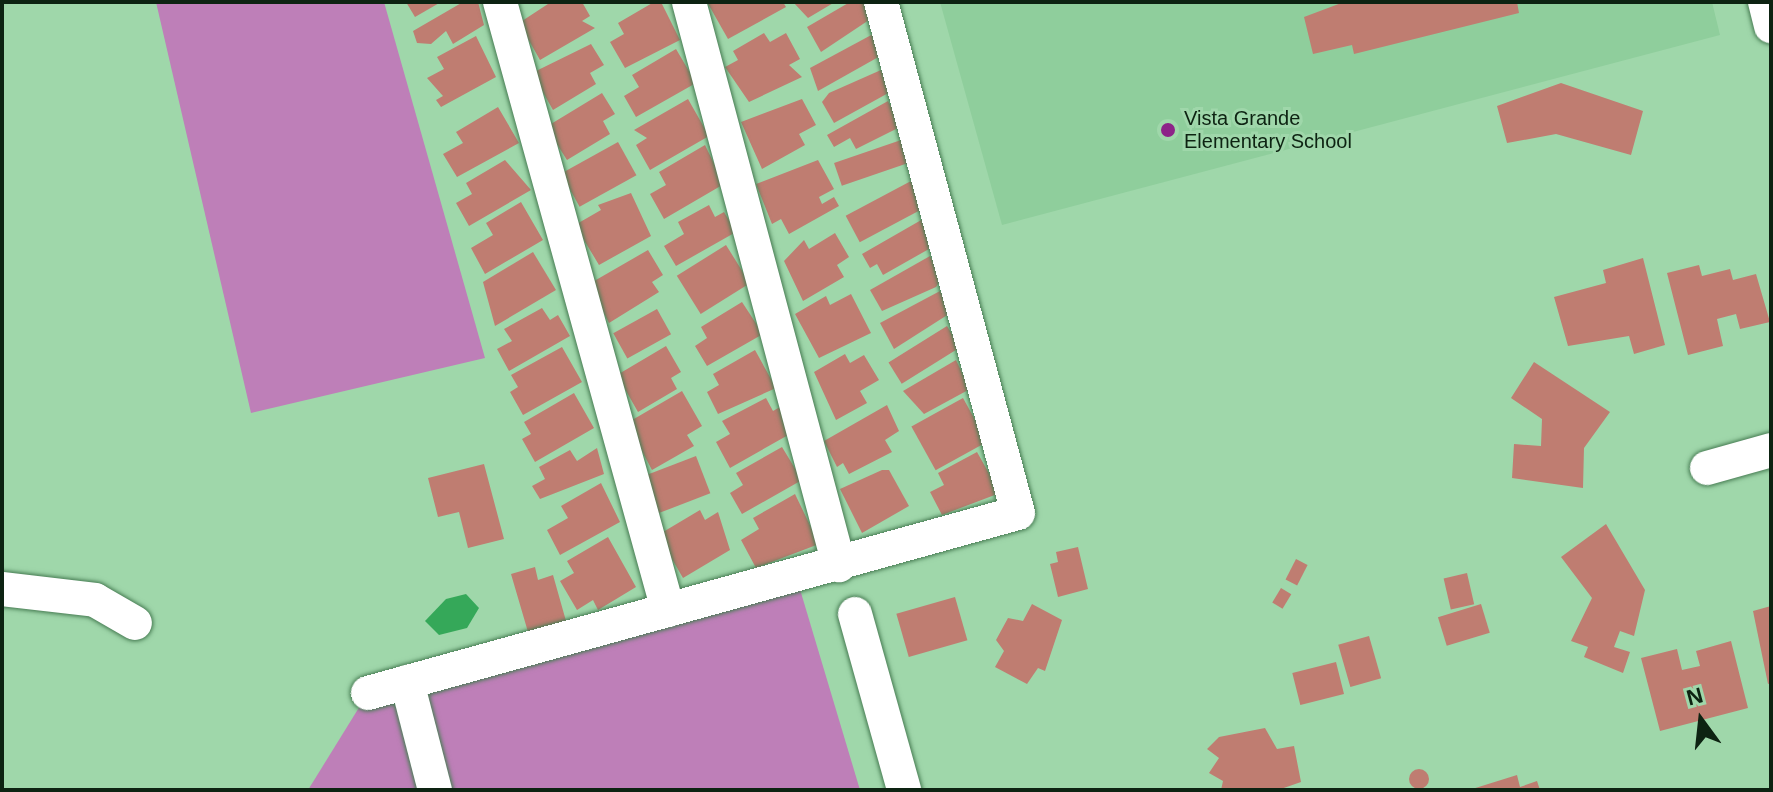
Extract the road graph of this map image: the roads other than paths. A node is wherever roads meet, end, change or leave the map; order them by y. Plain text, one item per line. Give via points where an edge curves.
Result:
1 (500, 2) edge
2 (689, 2) edge
3 (881, 2) edge
4 (1765, 2) edge
5 (1771, 26) edge
6 (1771, 450) edge
7 (1707, 468) dead end
8 (839, 565) junction
9 (2, 589) edge
10 (668, 610) junction
11 (855, 614) dead end
12 (135, 623) dead end
13 (407, 682) junction
14 (368, 693) dead end
15 (435, 790) edge
16 (904, 790) edge

1 - 10 street
2 - 8 street
3 - 8 street via 1018,513
4 - 5 street
6 - 7 street
8 - 10 street
9 - 12 street via 95,600
10 - 13 street
11 - 16 street
13 - 14 street
13 - 15 street

